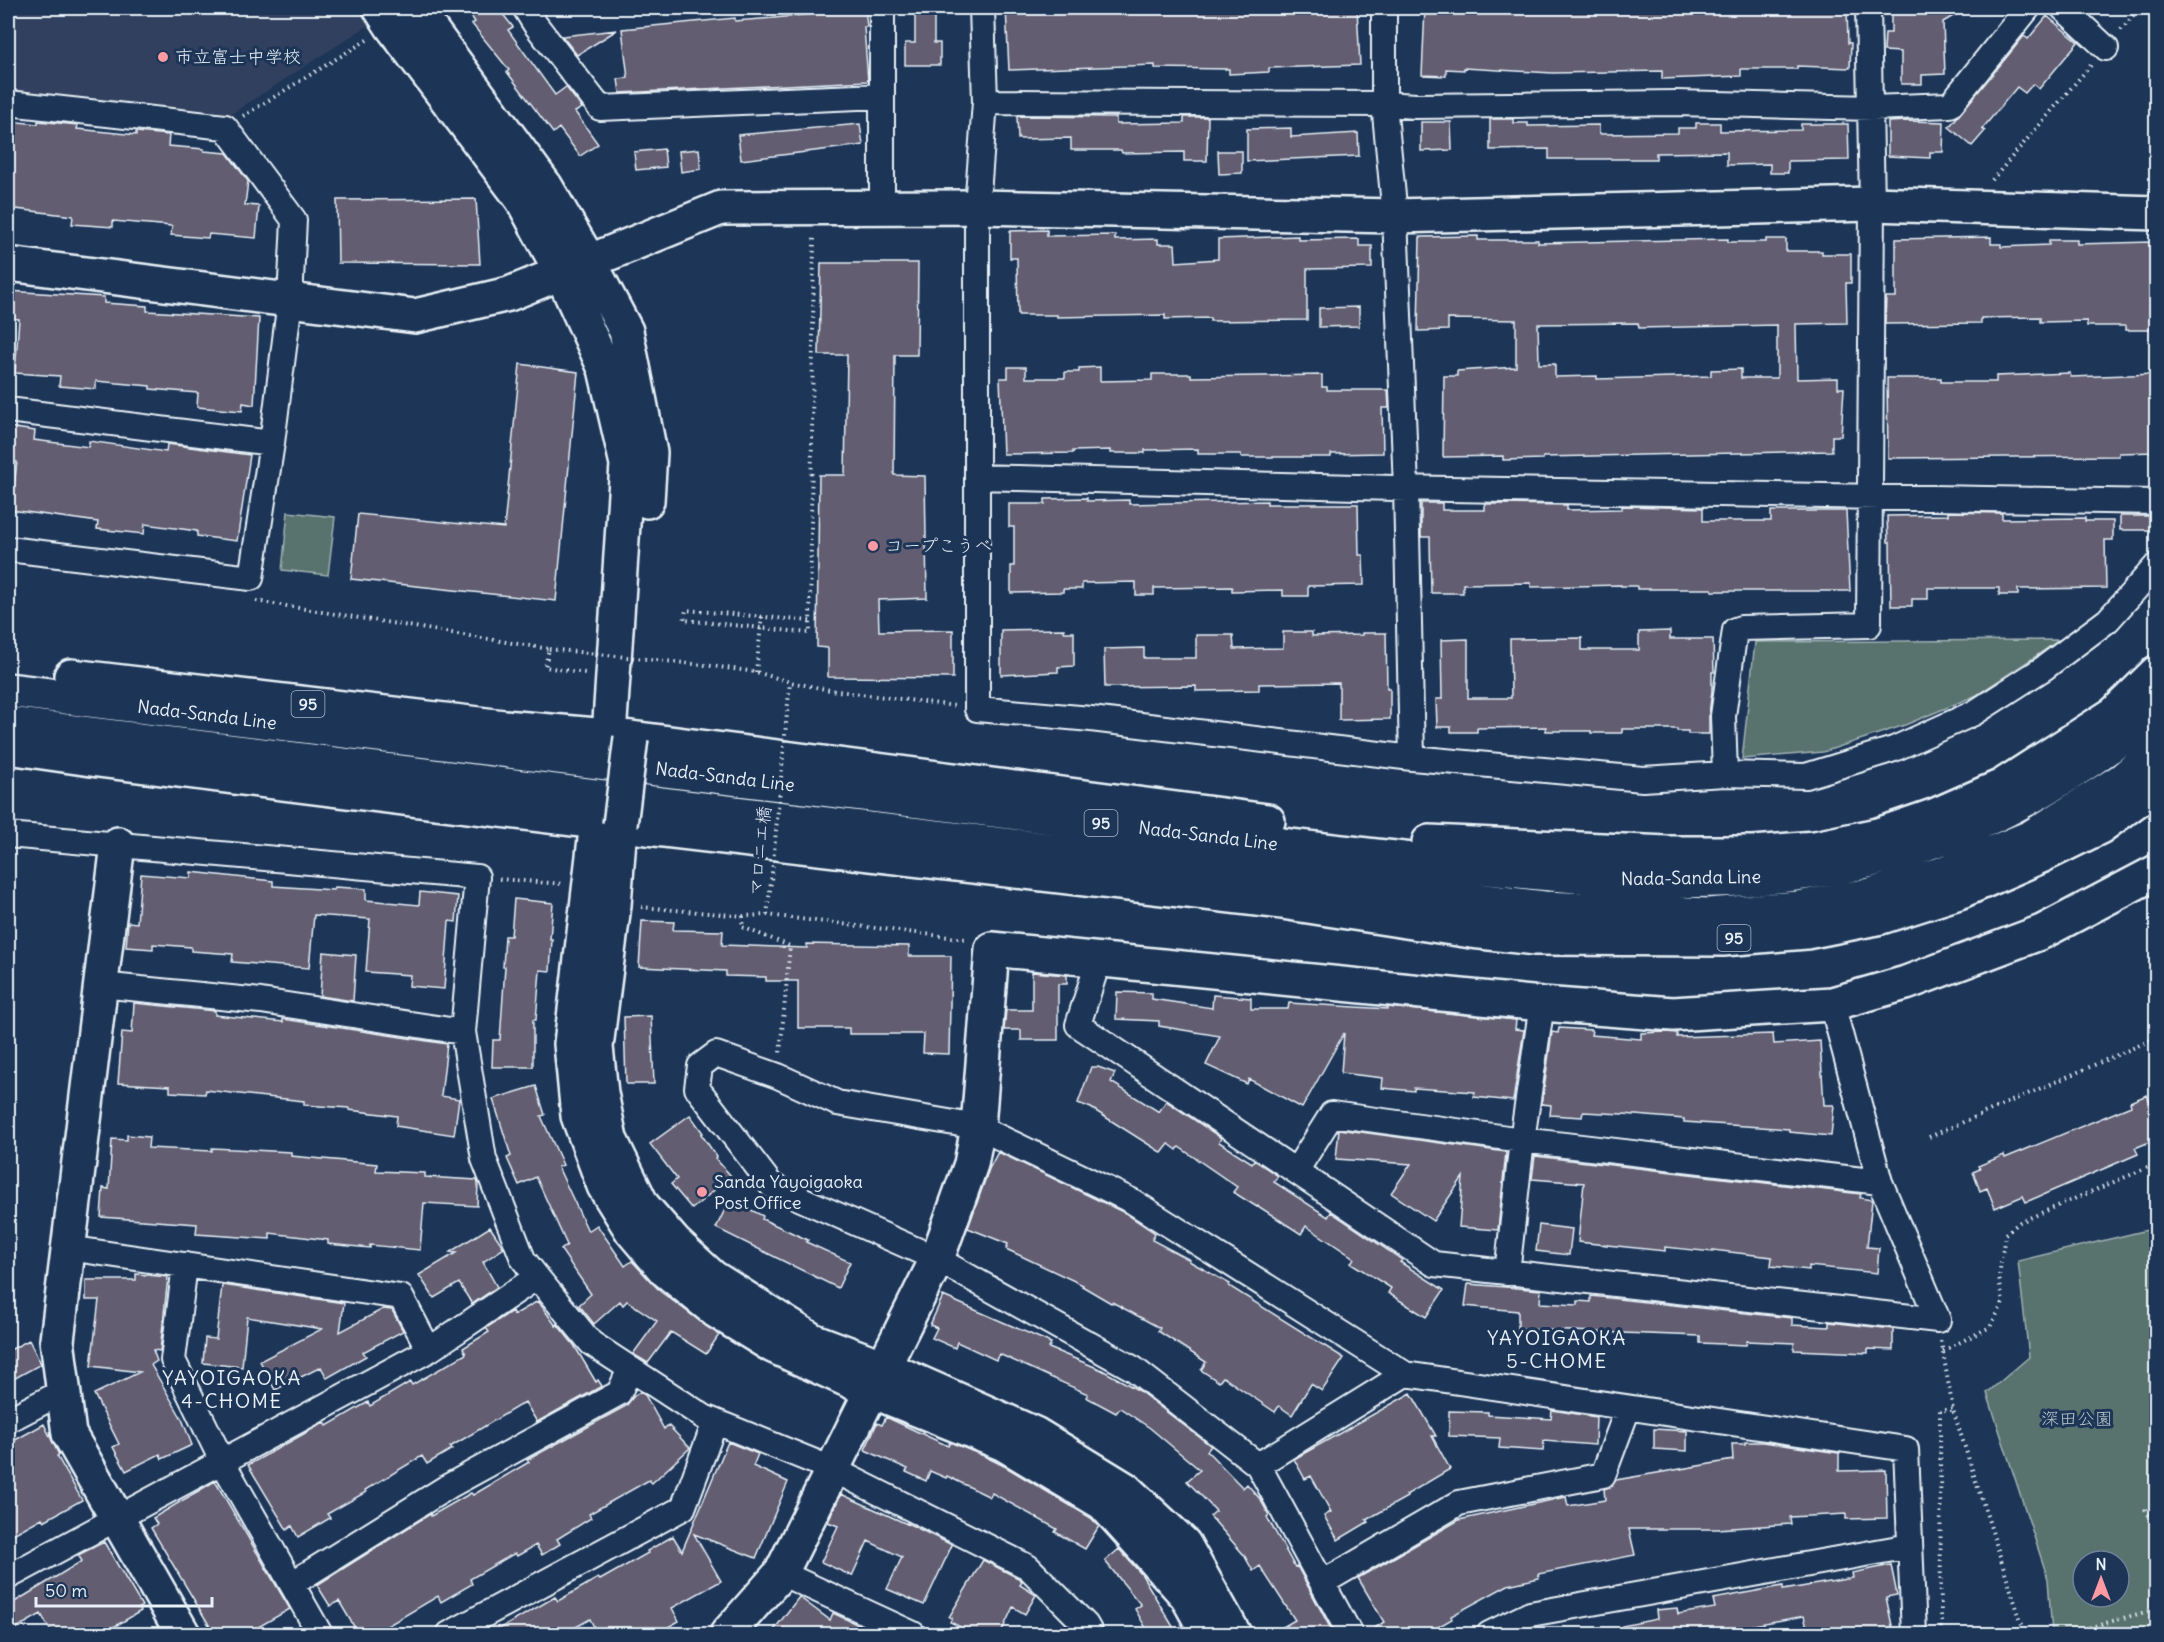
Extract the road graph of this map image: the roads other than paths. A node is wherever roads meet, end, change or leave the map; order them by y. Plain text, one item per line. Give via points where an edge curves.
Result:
1 (525, 8) edge
2 (882, 8) edge
3 (982, 8) edge
4 (1384, 8) edge
5 (1868, 8) edge
6 (2028, 8) edge
7 (2063, 8) edge
8 (395, 14) edge
9 (2106, 48) road end
10 (881, 96) junction
11 (985, 102) junction
12 (8, 103) edge
13 (1384, 104) junction
14 (1872, 108) junction
15 (1872, 204) junction
16 (882, 207) junction
17 (977, 207) junction
18 (2157, 213) edge
19 (1395, 216) junction
20 (8, 264) edge
21 (575, 266) junction
22 (290, 300) junction
23 (8, 410) edge
24 (272, 443) junction
25 (977, 477) junction
26 (1406, 488) junction
27 (1869, 497) junction
28 (2157, 502) edge
29 (8, 549) edge
30 (2157, 566) edge
31 (8, 670) edge
32 (2157, 674) edge
33 (8, 690) edge
34 (2157, 710) edge
35 (8, 724) edge
36 (620, 737) junction
37 (8, 747) edge
38 (2157, 751) edge
39 (1412, 758) junction
40 (1725, 774) junction
41 (2157, 786) edge
42 (608, 823) junction
43 (8, 835) edge
44 (1412, 841) junction
45 (118, 844) junction
46 (2157, 872) edge
47 (1597, 879) junction
48 (1282, 902) junction
49 (1544, 908) junction
50 (1099, 959) junction
51 (100, 985) junction
52 (1542, 1004) junction
53 (1832, 1004) junction
54 (463, 1032) junction
55 (978, 1126) junction
56 (1522, 1140) junction
57 (1296, 1171) junction
58 (1880, 1182) junction
59 (68, 1248) junction
60 (937, 1259) junction
61 (185, 1265) junction
62 (1507, 1273) junction
63 (537, 1277) junction
64 (429, 1350) junction
65 (630, 1369) junction
66 (1405, 1374) junction
67 (878, 1379) junction
68 (64, 1391) junction
69 (1628, 1408) junction
70 (8, 1420) edge
71 (715, 1422) junction
72 (222, 1461) junction
73 (1258, 1465) junction
74 (832, 1469) junction
75 (115, 1517) junction
76 (1910, 1546) junction
77 (782, 1573) junction
78 (8, 1576) edge
79 (293, 1583) junction
80 (1322, 1583) junction
81 (879, 1628) edge
82 (181, 1634) edge
83 (320, 1635) edge
84 (449, 1635) edge
85 (727, 1635) edge
86 (913, 1635) edge
87 (1091, 1635) edge
88 (1208, 1635) edge
89 (1234, 1635) edge
90 (1350, 1635) edge
91 (1488, 1635) edge
92 (1914, 1635) edge

1 - 10 street via 600,108
2 - 10 street
3 - 11 street
4 - 13 street
5 - 14 street
6 - 14 street via 1950,105
7 - 9 street
8 - 21 main road via 546,187
10 - 16 street
11 - 13 street
11 - 17 street
12 - 22 street via 225,127 294,220
13 - 14 street via 1676,103
13 - 19 street
14 - 15 street
15 - 18 main road
15 - 19 main road
15 - 27 street
16 - 17 main road
16 - 21 main road via 721,208
17 - 19 main road
17 - 25 street
19 - 26 street
20 - 22 main road
21 - 22 main road via 509,294 415,316
21 - 36 main road via 627,464 613,677
21 - 36 main road via 626,332 650,453
22 - 24 street
23 - 24 street
24 - 29 street via 251,578
25 - 26 street
25 - 39 street via 977,709
26 - 27 street
26 - 39 street
27 - 28 street
27 - 40 street via 1869,625 1734,630 1723,716
30 - 40 street via 2108,620 1974,713 1894,749 1806,776
31 - 36 main road, 95
32 - 44 main road, 95 via 2114,714 2001,786 1878,835 1815,848 1754,853 1666,853
33 - 47 main road, Nada-Sanda Line / 95 via 1354,854
34 - 47 main road, Nada-Sanda Line / 95 via 2073,774 1976,826 1882,859 1808,873 1714,881
35 - 49 main road, Nada-Sanda Line / 95
36 - 42 main road, bridge
36 - 44 main road, 95
37 - 42 main road, 95
38 - 49 main road, Nada-Sanda Line / 95 via 2122,780 2031,837 1941,874 1870,895 1798,908 1708,915
39 - 40 street via 1643,779
41 - 48 main road, 95 via 2100,827 1959,892 1881,917 1806,932 1723,939 1536,938
42 - 48 main road, 95
42 - 67 main road via 596,1047 610,1139 642,1205 712,1277
43 - 45 street
44 - 47 main road, 95
45 - 51 main road
45 - 54 street via 477,877
46 - 53 main road via 2042,932 1906,983
48 - 49 main road, 95 via 1427,910
50 - 52 main road
50 - 55 main road via 992,949
50 - 57 street via 1078,1025
51 - 54 street via 261,1001
51 - 59 main road
52 - 53 main road via 1673,1014
52 - 56 street
53 - 58 street
54 - 63 street via 484,1159 522,1259
55 - 60 main road via 970,1164
55 - 60 street via 837,1103 716,1054 700,1066 697,1088 772,1186
55 - 66 street via 1132,1201
56 - 57 street via 1332,1114
56 - 58 street
56 - 62 street
57 - 62 street via 1434,1264
58 - 62 street via 1938,1320
59 - 61 street
59 - 68 main road via 57,1340
60 - 67 main road
60 - 73 street via 1134,1369
61 - 64 street via 401,1297
61 - 72 street via 173,1360
63 - 64 street
63 - 65 street via 591,1343
64 - 72 street
65 - 71 street
65 - 79 street via 619,1393 449,1486
66 - 69 street
66 - 73 street
67 - 74 main road
67 - 88 main road via 1004,1444 1103,1503 1187,1596
67 - 89 main road via 1035,1434 1125,1489 1184,1544
68 - 70 street
68 - 75 main road via 69,1434
69 - 76 street via 1906,1449
69 - 80 street via 1604,1475 1459,1503
71 - 74 street
71 - 84 street via 683,1508
72 - 75 street
72 - 79 street
73 - 80 street
74 - 77 main road
74 - 87 street via 1028,1567 1086,1625
75 - 78 street
75 - 82 main road
76 - 91 street via 1530,1614
76 - 92 street
77 - 81 street
77 - 85 main road
79 - 83 street
80 - 90 street
81 - 86 street

